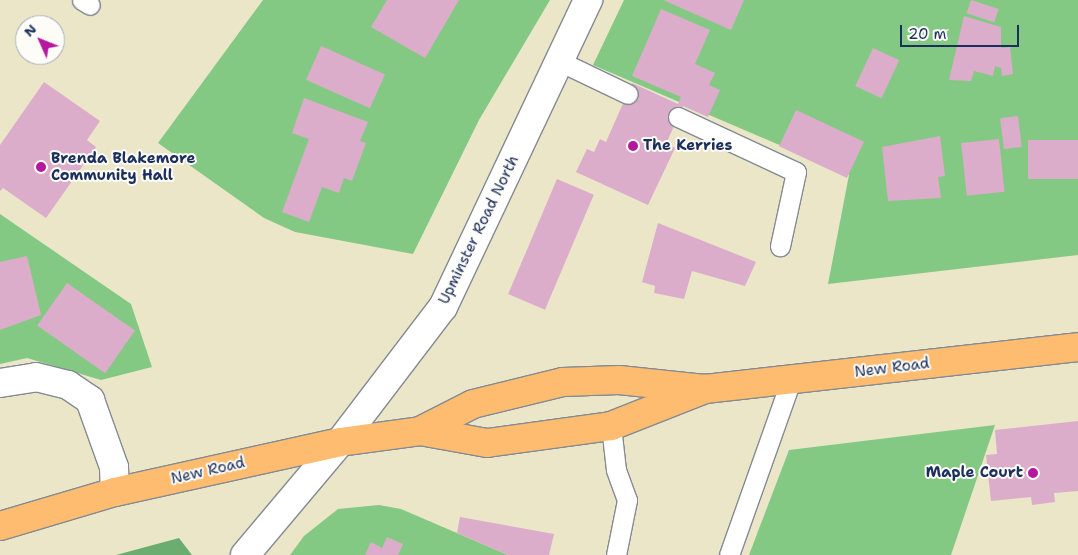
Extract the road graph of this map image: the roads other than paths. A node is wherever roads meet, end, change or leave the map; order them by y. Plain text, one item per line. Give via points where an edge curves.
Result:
1 (588, 0) edge
2 (559, 61) junction
3 (628, 94) dead end
4 (678, 117) dead end
5 (780, 246) dead end
6 (1078, 347) edge
7 (791, 380) junction
8 (0, 383) edge
9 (705, 389) junction
10 (611, 426) junction
11 (420, 431) junction
12 (340, 442) junction
13 (115, 492) junction
14 (0, 526) edge
15 (246, 555) edge
16 (616, 555) edge
17 (729, 555) edge

1 - 2 street, Upminster Road North
2 - 3 lane
2 - 12 street, Upminster Road North via 443,307
4 - 5 lane via 796,172
6 - 7 main road, New Road
7 - 9 main road, New Road
7 - 17 lane
8 - 13 street via 36,377 68,385 90,400 114,467
9 - 10 main road, New Road
9 - 11 main road, New Road via 619,380 563,382 473,404
10 - 11 main road, New Road via 487,443
10 - 16 lane via 616,470 627,500
11 - 12 main road, New Road
12 - 13 main road, New Road
12 - 15 street, Upminster Road North
13 - 14 main road, New Road

